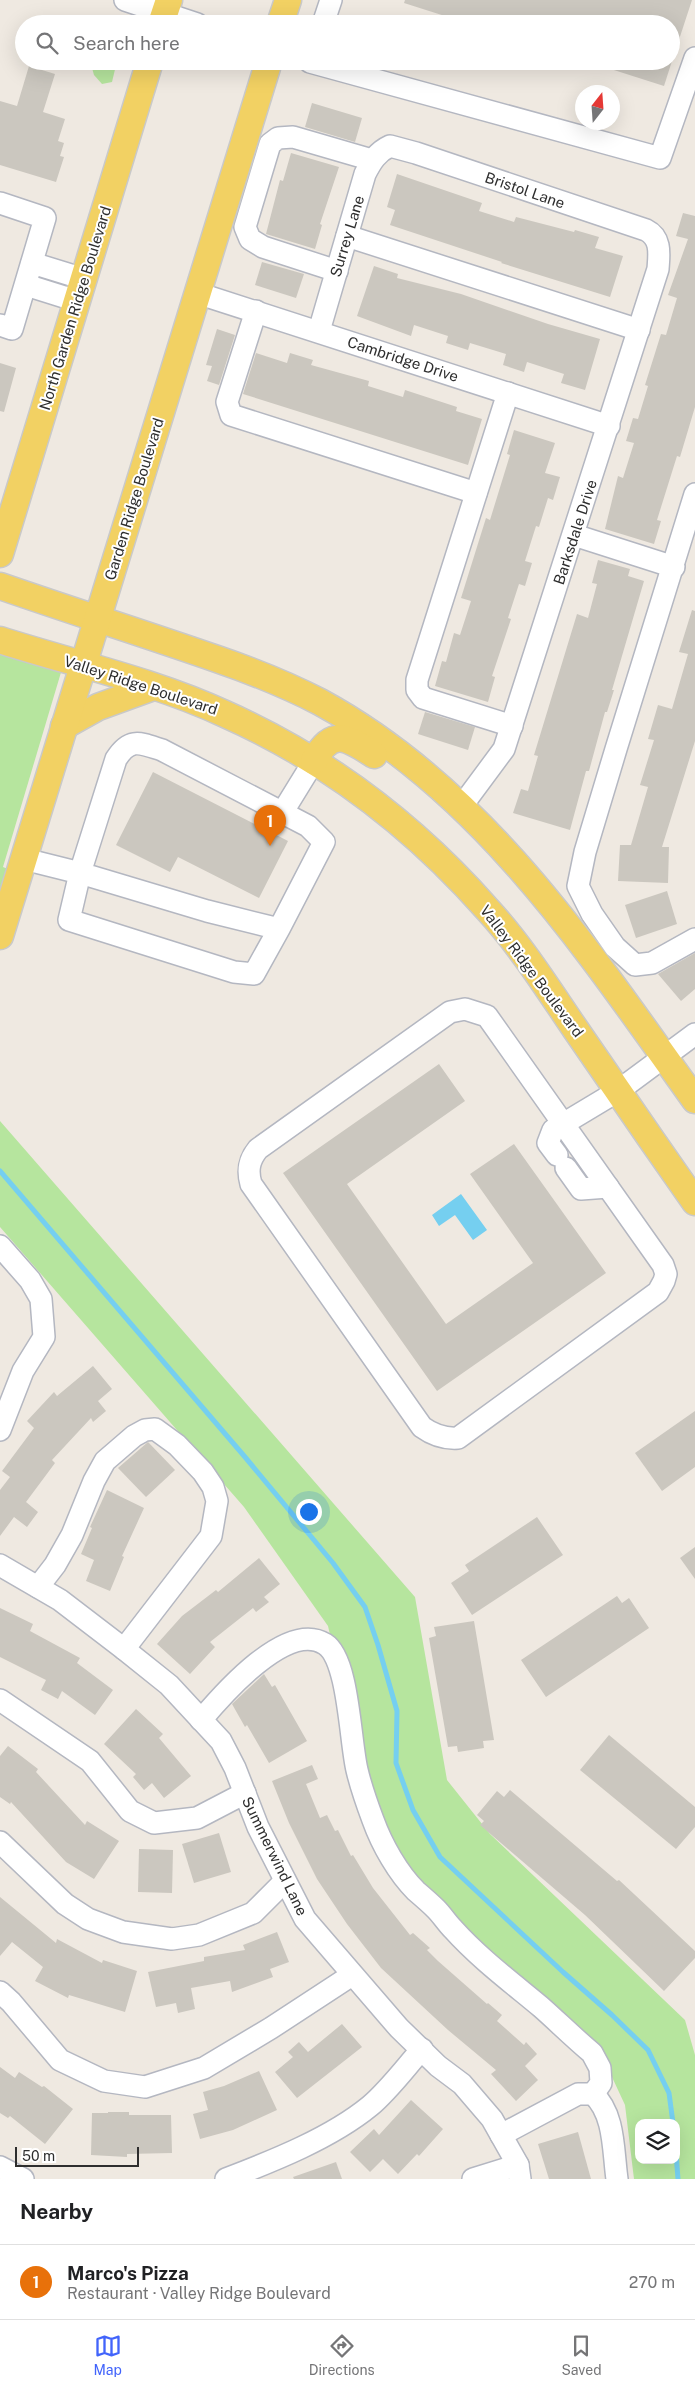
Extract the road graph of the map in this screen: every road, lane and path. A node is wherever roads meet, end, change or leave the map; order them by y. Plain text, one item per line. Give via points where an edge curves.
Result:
1 (125, 0) edge
2 (288, 0) edge
3 (331, 0) edge
4 (165, 12) edge
5 (283, 15) edge
6 (326, 15) edge
7 (695, 58) edge
8 (147, 70) edge
9 (265, 70) edge
10 (342, 70) edge
11 (379, 154) junction
12 (0, 203) edge
13 (347, 236) junction
14 (657, 244) joint
15 (32, 262) junction
16 (337, 271) junction
17 (26, 285) junction
18 (80, 290) junction
19 (197, 293) junction
20 (256, 311) junction
21 (0, 326) edge
22 (639, 330) junction
23 (319, 331) junction
24 (508, 393) junction
25 (609, 426) junction
26 (476, 494) junction
27 (695, 494) edge
28 (574, 535) junction
29 (0, 554) edge
30 (674, 566) junction
31 (0, 586) edge
32 (97, 618) junction
33 (0, 640) edge
34 (82, 666) junction
35 (152, 687) junction
36 (64, 726) junction
37 (512, 726) junction
38 (314, 761) junction
39 (431, 781) junction
40 (461, 807) junction
41 (282, 813) junction
42 (24, 859) junction
43 (80, 873) junction
44 (279, 929) junction
45 (0, 936) edge
46 (695, 939) edge
47 (695, 1034) edge
48 (663, 1056) junction
49 (618, 1091) junction
50 (695, 1100) edge
51 (563, 1124) junction
52 (608, 1187) junction
53 (695, 1202) edge
54 (0, 1246) edge
55 (0, 1430) edge
56 (0, 1565) edge
57 (38, 1587) junction
58 (124, 1649) junction
59 (0, 1700) edge
60 (202, 1720) junction
61 (245, 1793) junction
62 (0, 1842) edge
63 (285, 1881) junction
64 (352, 1975) junction
65 (0, 1992) edge
66 (422, 2049) junction
67 (593, 2094) junction
68 (501, 2135) junction
69 (0, 2167) edge
70 (519, 2172) edge
71 (24, 2179) edge
72 (226, 2179) edge
73 (473, 2179) edge
74 (617, 2179) edge

1 - 4 street
2 - 5 main road
3 - 6 street
7 - 10 street via 660,158
8 - 18 main road, North Garden Ridge Boulevard
9 - 19 main road, Garden Ridge Boulevard
11 - 13 street, Surrey Lane via 366,174
11 - 14 street, Bristol Lane via 390,146 416,153 646,230 654,236
11 - 16 street, Bristol Lane via 293,137 278,138 270,144 245,227 250,239 263,247
12 - 15 street via 45,218
13 - 16 street, Surrey Lane
13 - 22 street
14 - 22 street, Barksdale Drive via 658,270
15 - 17 street
15 - 18 street
16 - 23 street, Surrey Lane
17 - 18 street
17 - 21 street via 12,329
18 - 29 main road, North Garden Ridge Boulevard
19 - 20 street, Cambridge Drive
19 - 32 main road, Garden Ridge Boulevard
20 - 23 street, Cambridge Drive
20 - 26 street via 228,402 231,415
22 - 25 street, Barksdale Drive
23 - 24 street, Cambridge Drive
24 - 25 street, Cambridge Drive
24 - 26 street
25 - 28 street, Barksdale Drive
26 - 37 street via 417,680 417,690 423,698
27 - 30 street
28 - 30 street
28 - 37 street, Barksdale Drive
30 - 46 street via 616,749 578,886 592,914 615,947 635,965 652,963
31 - 32 main road
32 - 34 main road, Garden Ridge Boulevard
32 - 39 main road via 239,666 318,701 397,752
33 - 34 main road, Valley Ridge Boulevard
34 - 35 main road, Valley Ridge Boulevard
34 - 36 main road, Garden Ridge Boulevard
35 - 36 main road via 98,707
35 - 38 main road, Valley Ridge Boulevard via 224,713
36 - 42 main road, Garden Ridge Boulevard
37 - 40 street, Barksdale Drive via 504,749
38 - 39 main road via 328,741 337,737 356,743 403,774
38 - 41 street
38 - 49 main road, Valley Ridge Boulevard via 406,827 489,910
39 - 40 main road
40 - 48 main road via 538,887
41 - 43 street via 162,750 137,742 124,747 116,759
41 - 44 street via 308,826 324,842
42 - 43 street
42 - 45 main road, Garden Ridge Boulevard
43 - 44 street via 207,912
43 - 44 street via 69,920 234,972 254,974
47 - 48 street
48 - 49 street
48 - 50 main road
49 - 51 street
49 - 53 main road, Valley Ridge Boulevard
51 - 52 street
51 - 52 street via 553,1130 548,1143 561,1162 581,1189
51 - 52 street via 486,1016 465,1009 450,1012 258,1149 250,1162 249,1177 422,1427 436,1436 451,1438 458,1438 658,1292 666,1274 664,1265
54 - 55 street via 30,1280 41,1299 44,1337 23,1371
56 - 57 street, Summerwind Lane
57 - 58 street, Summerwind Lane
57 - 58 street via 72,1535 105,1461 145,1430 156,1429 168,1437 213,1487 217,1501 212,1536
58 - 60 street, Summerwind Lane via 169,1685
59 - 61 street via 90,1761 130,1811 154,1823 197,1818
60 - 61 street, Summerwind Lane via 222,1742
60 - 67 street via 250,1668 274,1651 303,1639 325,1644 335,1653 344,1686 356,1770 373,1821 397,1866 415,1890 454,1930 592,2053 600,2068 602,2083
61 - 63 street, Summerwind Lane
62 - 63 street via 65,1904 88,1919 122,1932 162,1938 199,1934 254,1913
63 - 64 street, Summerwind Lane via 305,1919
64 - 65 street via 204,2068 145,2087 104,2081 60,2060
64 - 66 street, Summerwind Lane
66 - 68 street, Summerwind Lane via 462,2084 492,2119
66 - 72 street via 388,2088 352,2119 277,2159
67 - 68 street via 578,2094
67 - 74 street via 602,2101 609,2119
68 - 70 street, Summerwind Lane
69 - 71 street
70 - 73 street

